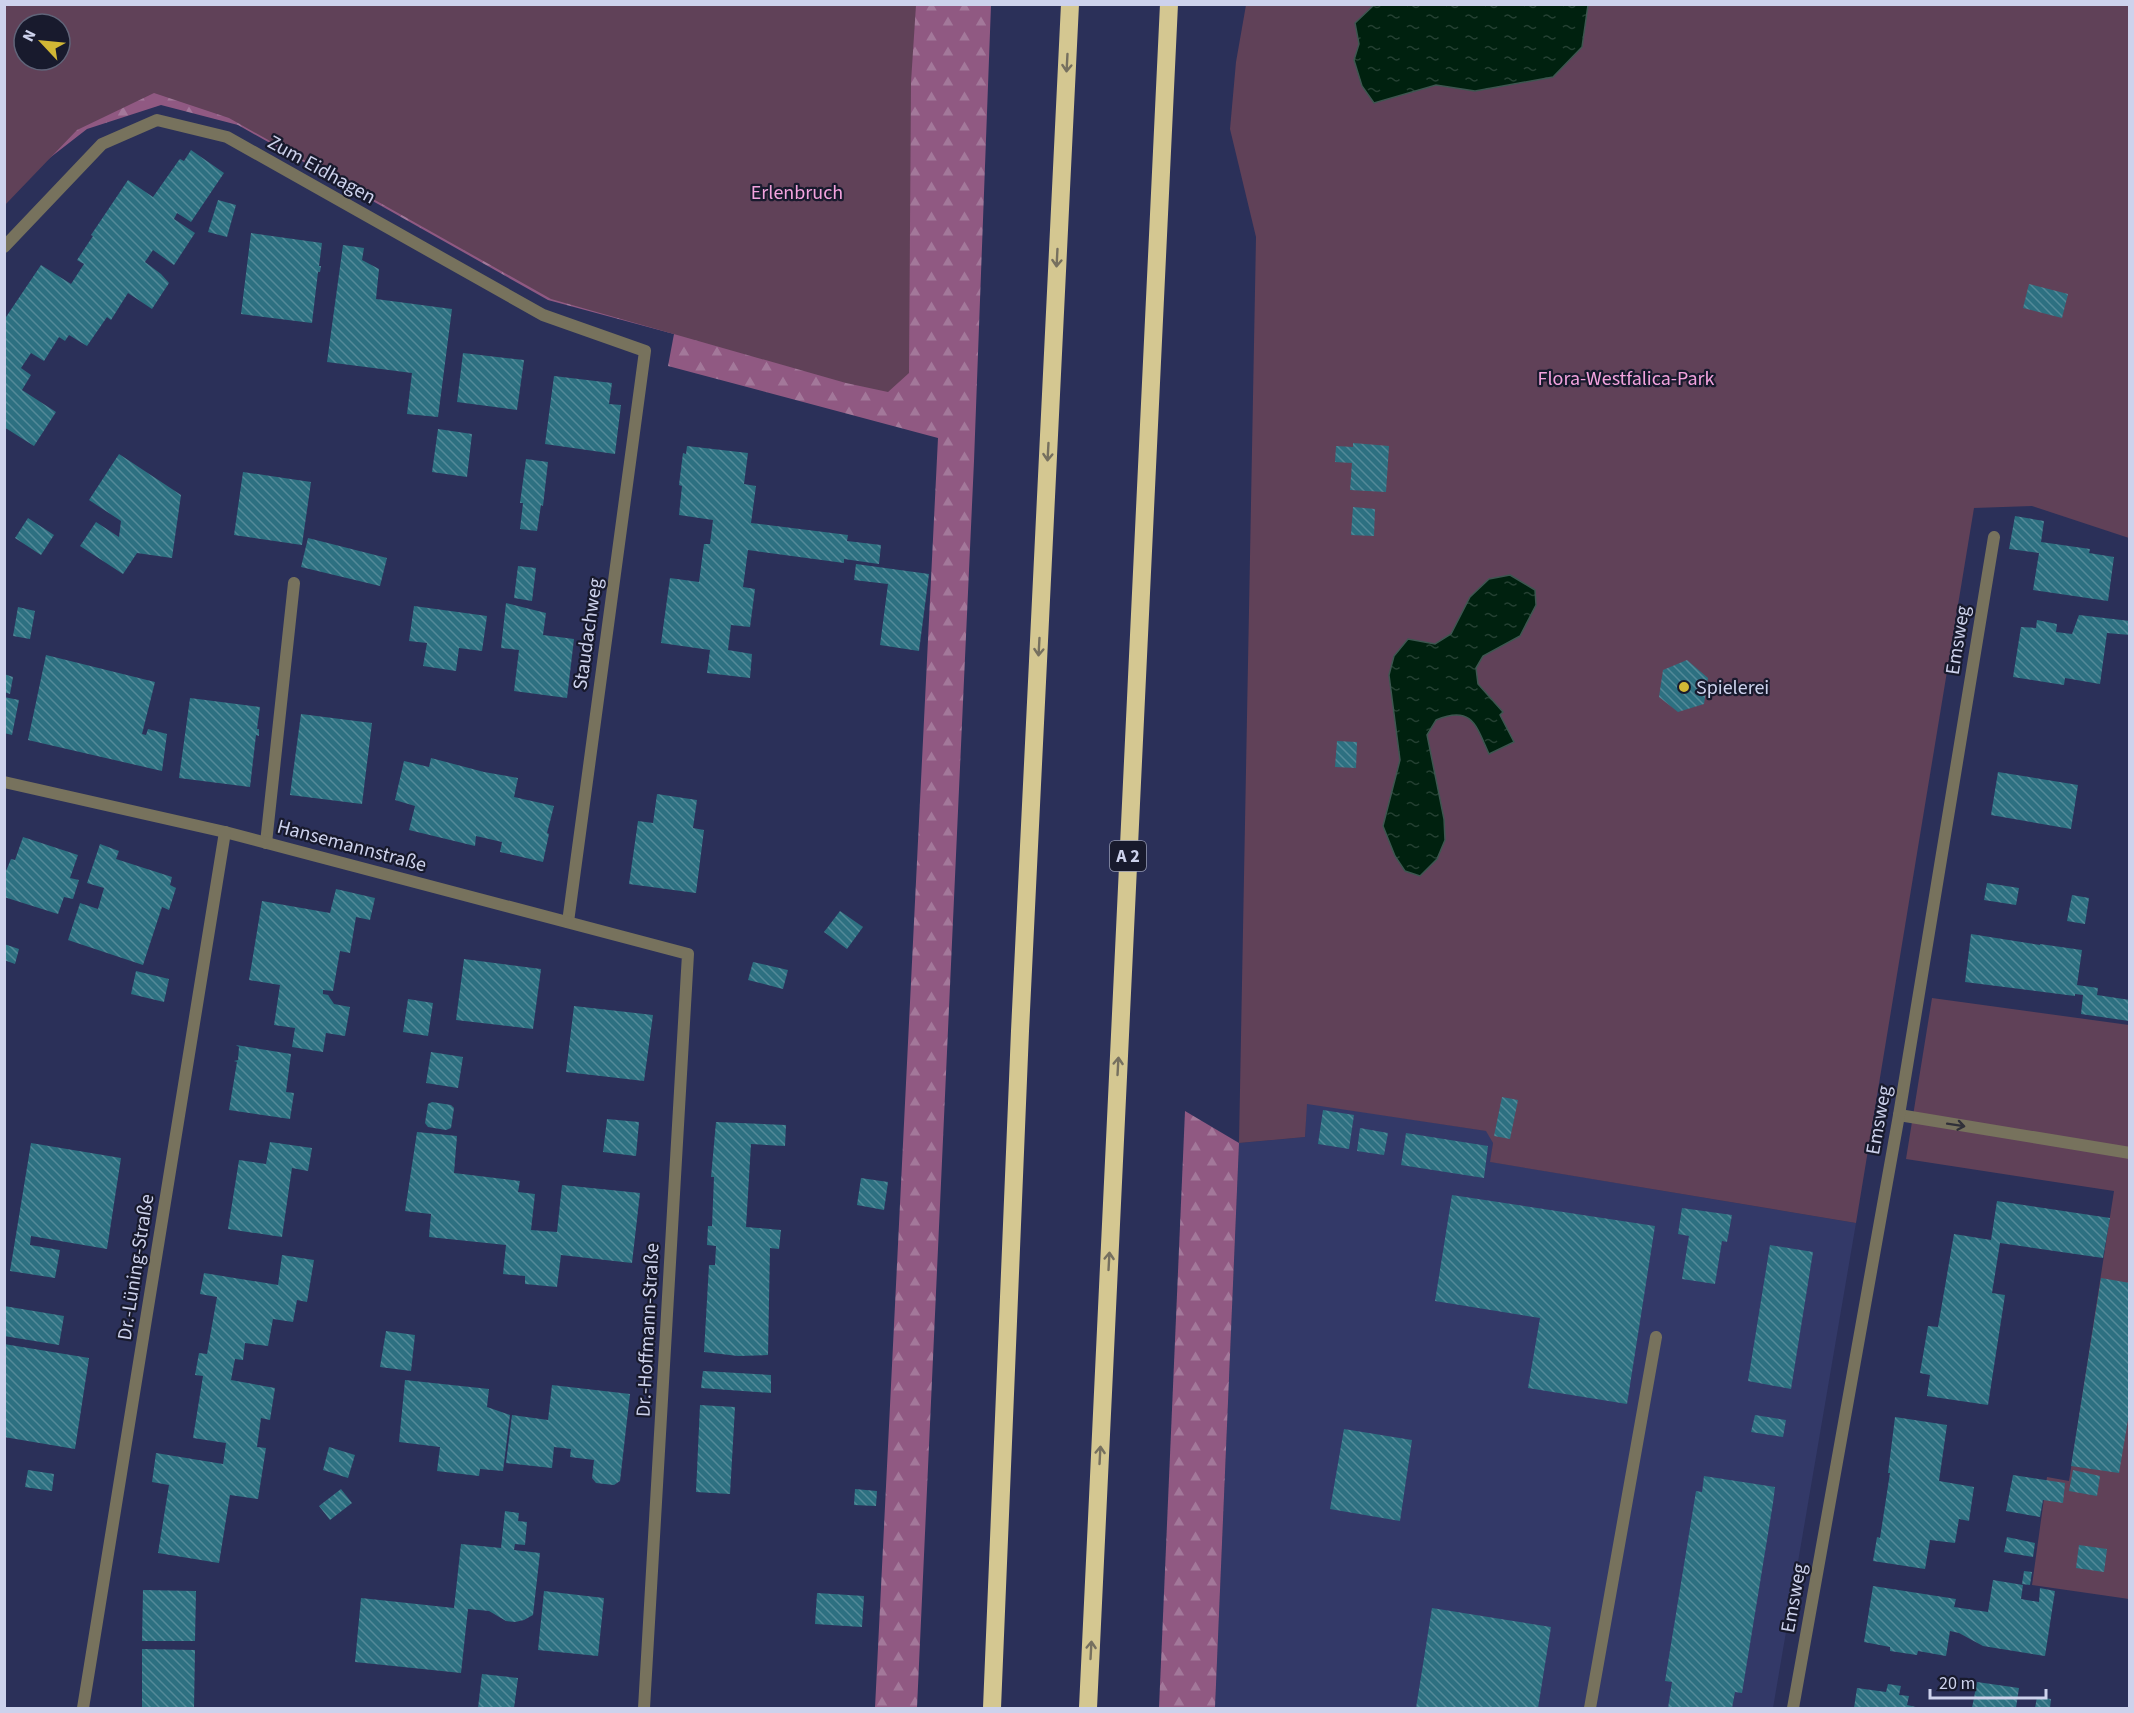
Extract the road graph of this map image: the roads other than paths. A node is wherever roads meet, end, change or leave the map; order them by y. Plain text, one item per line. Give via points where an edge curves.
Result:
1 (1070, 4) edge
2 (1169, 4) edge
3 (4, 248) edge
4 (645, 351) joint
5 (1994, 537) dead end
6 (294, 583) dead end
7 (4, 782) edge
8 (225, 832) junction
9 (266, 843) junction
10 (568, 922) junction
11 (688, 954) joint
12 (1899, 1115) junction
13 (2130, 1153) edge
14 (1656, 1337) dead end
15 (83, 1708) edge
16 (644, 1708) edge
17 (992, 1708) edge
18 (1088, 1708) edge
19 (1590, 1708) edge
20 (1793, 1708) edge

1 -> 17 highway
18 -> 2 highway, A 2
3 - 4 street, Zum Eidhagen via 102,144 157,120 227,137 543,315
4 - 10 street, Staudachweg
5 - 12 street, Emsweg
6 - 9 street
7 - 8 street, Hansemannstraße
8 - 9 street, Hansemannstraße
8 - 15 street, Dr.-Lüning-Straße
9 - 10 street, Hansemannstraße
10 - 11 street, Hansemannstraße
11 - 16 street, Dr.-Hoffmann-Straße
12 -> 13 street
12 - 20 street, Emsweg
14 - 19 street

